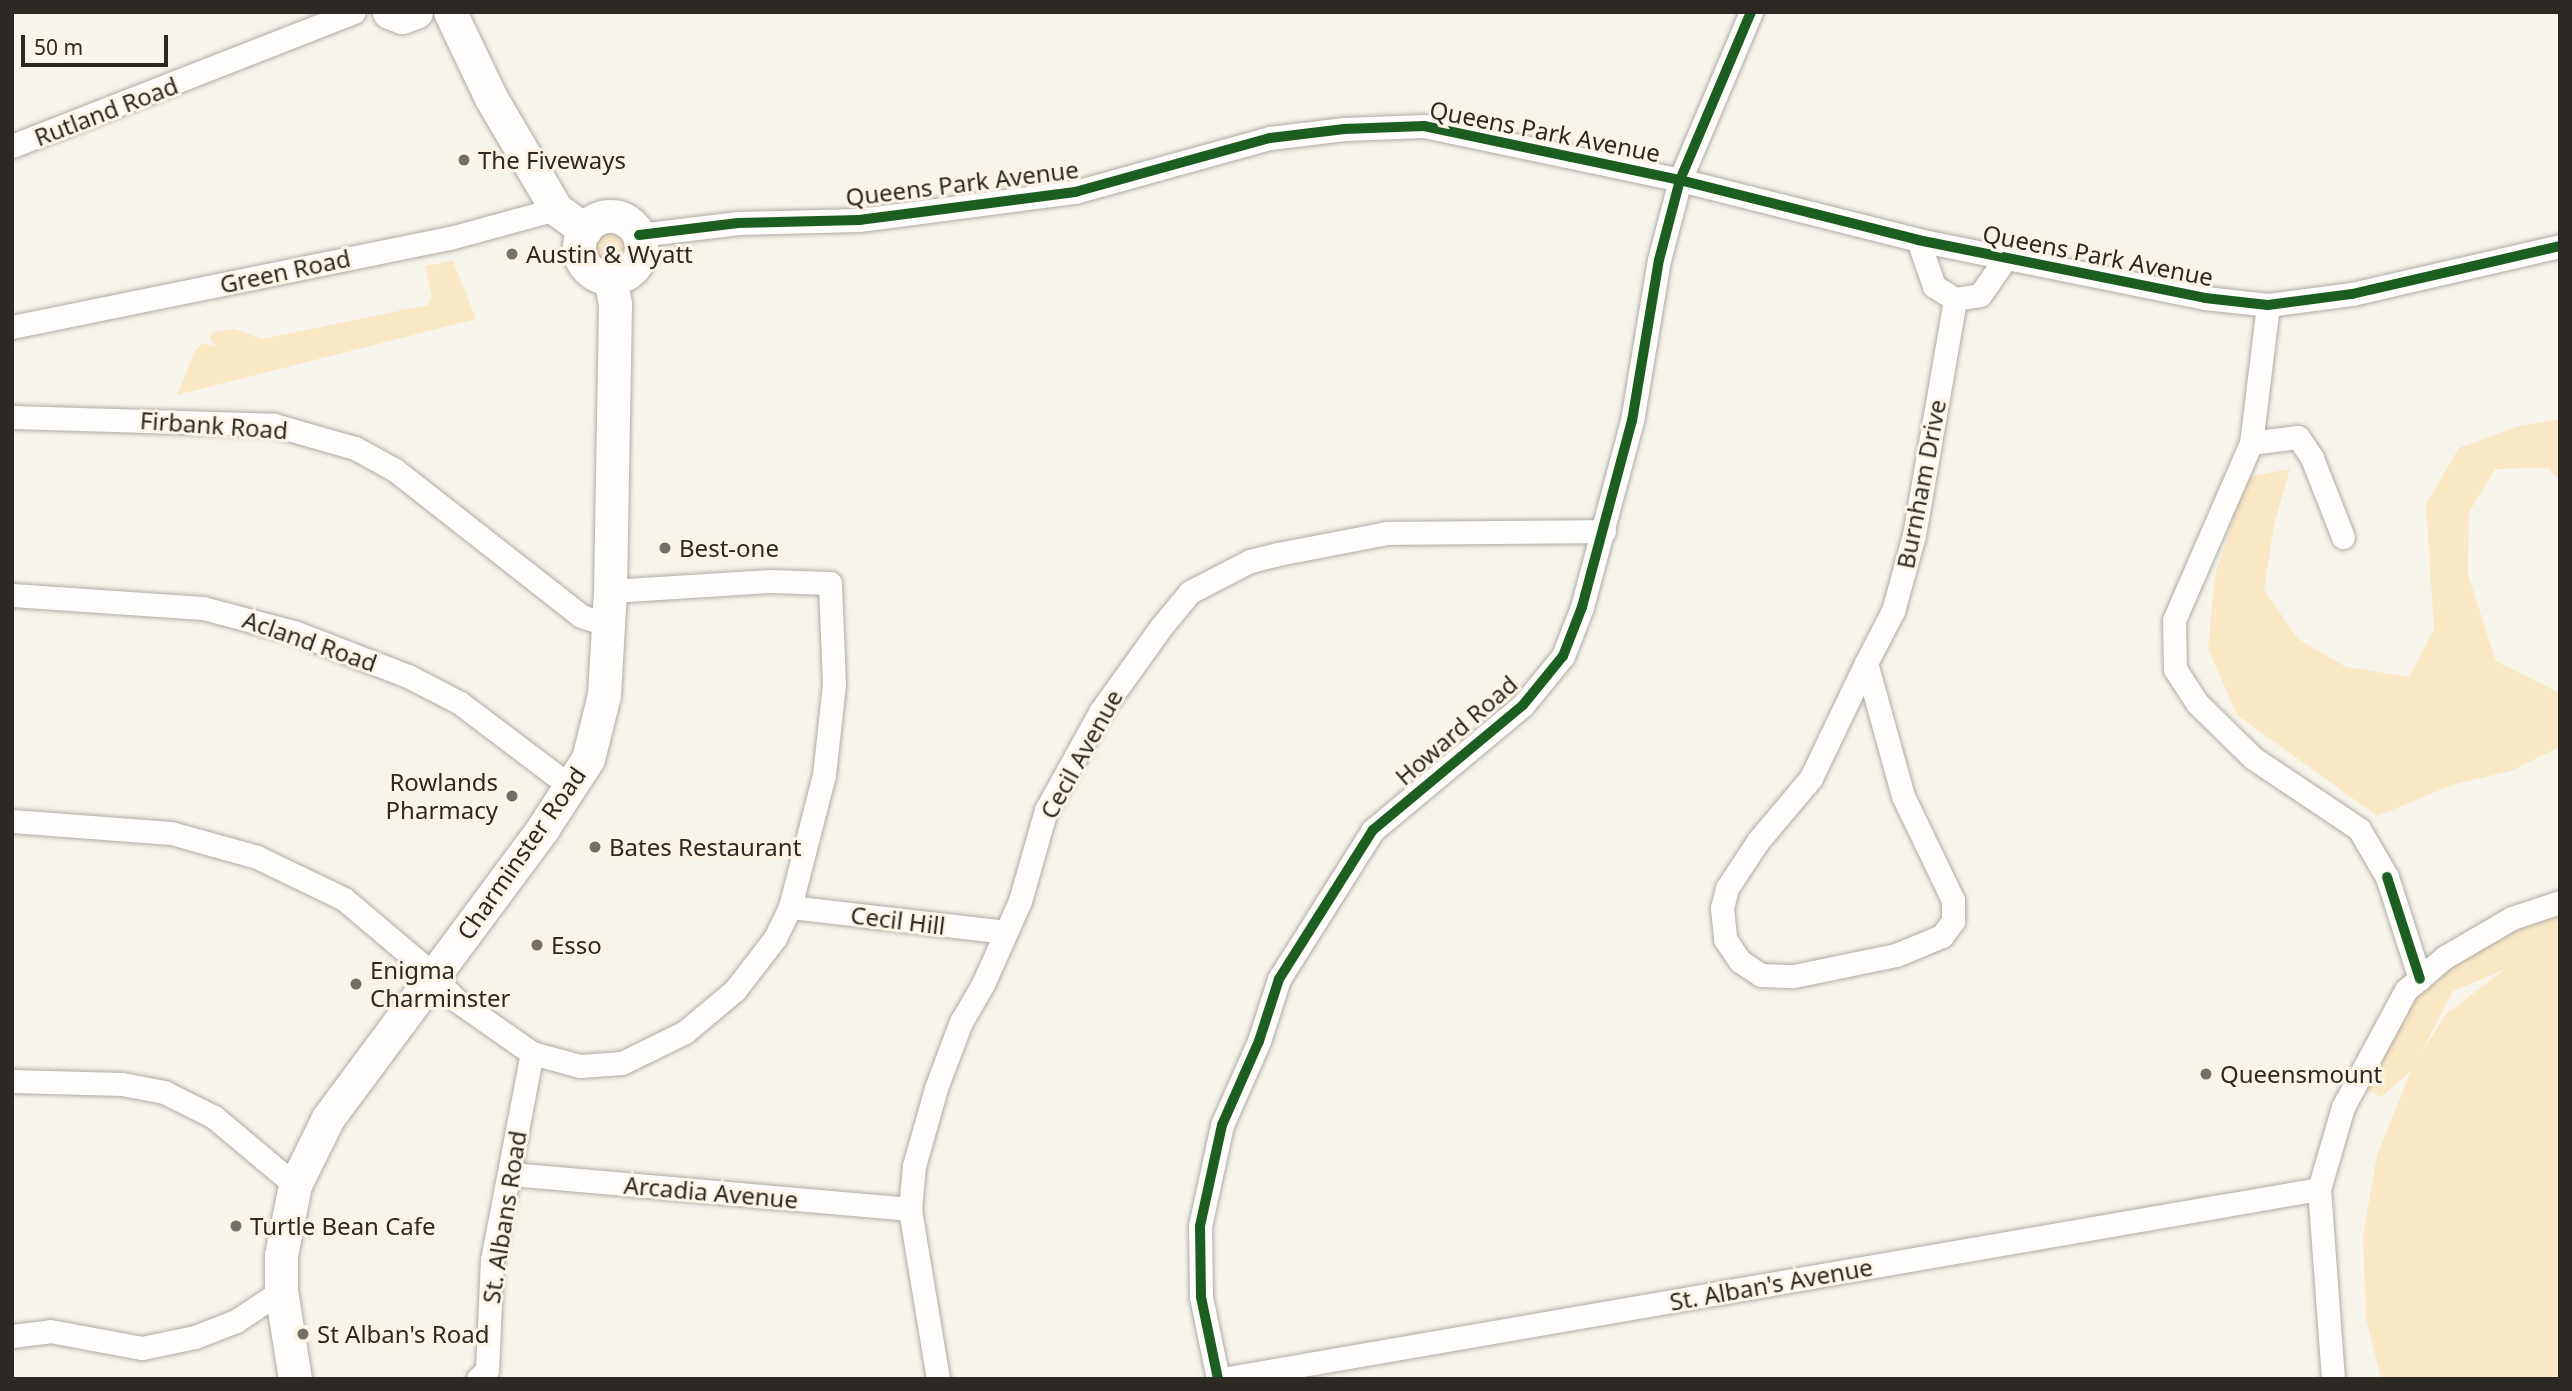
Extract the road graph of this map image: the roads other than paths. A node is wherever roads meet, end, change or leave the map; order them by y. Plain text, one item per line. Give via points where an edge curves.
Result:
1 (354, 12) edge
2 (389, 12) edge
3 (416, 12) edge
4 (450, 12) edge
5 (1751, 12) edge
6 (12, 146) edge
7 (1680, 180) junction
8 (556, 209) junction
9 (585, 230) junction
10 (639, 235) junction
11 (1918, 240) junction
12 (2560, 246) edge
13 (2006, 259) junction
14 (610, 278) junction
15 (1955, 299) junction
16 (2268, 305) junction
17 (12, 327) edge
18 (12, 417) edge
19 (2251, 443) junction
20 (1604, 531) junction
21 (2343, 537) dead end
22 (610, 591) junction
23 (12, 595) edge
24 (608, 625) junction
25 (1866, 663) junction
26 (571, 787) junction
27 (12, 821) edge
28 (2560, 902) edge
29 (790, 907) junction
30 (1006, 932) junction
31 (433, 978) junction
32 (2420, 979) junction
33 (532, 1053) junction
34 (12, 1081) edge
35 (511, 1174) junction
36 (295, 1185) junction
37 (2319, 1189) junction
38 (910, 1209) junction
39 (281, 1292) junction
40 (12, 1336) edge
41 (295, 1379) edge
42 (478, 1379) edge
43 (938, 1379) edge
44 (1220, 1379) edge
45 (2333, 1379) edge

1 - 6 street, Rutland Road
2 - 3 main road via 401,17
4 - 8 main road via 491,98
5 - 7 street, Howard Road
7 - 10 street, Queens Park Avenue via 1424,127 1344,129 1270,138 1075,192 859,220 738,222
7 - 11 street, Queens Park Avenue
7 - 20 street, Howard Road via 1658,261 1632,421
8 - 9 main road
8 - 17 street, Green Road via 450,238
9 - 10 main road via 598,218 614,217 625,220
9 - 14 main road via 579,247 581,260 597,276
10 - 14 main road via 641,252 636,264 629,272
11 - 13 street, Queens Park Avenue
11 - 15 street via 1934,286
12 - 16 street, Queens Park Avenue via 2352,294
13 - 15 street via 1980,295
13 - 16 street, Queens Park Avenue via 2205,298
14 - 22 main road, Charminster Road via 615,304
15 - 25 street, Burnham Drive via 1914,535 1894,611
16 - 19 street
18 - 24 street, Firbank Road via 274,425 345,444 396,470 580,616
19 - 21 street via 2298,437 2312,458
19 - 32 street via 2174,621 2175,669 2197,703 2253,758 2358,829 2386,877
20 - 30 street, Cecil Avenue via 1387,533 1250,561 1190,592 1100,712 1046,810 1020,901
20 - 44 street, Howard Road via 1563,656 1523,705 1373,830 1279,979 1259,1041 1222,1125 1200,1226 1201,1297
22 - 24 main road, Charminster Road
22 - 29 street via 760,582 830,583 834,684 830,730 824,775
23 - 26 street, Acland Road via 203,608 294,632 408,676 460,704
24 - 26 main road, Charminster Road via 604,695 588,759
25 - 25 street, Burnham Drive via 1903,796 1954,900 1952,921 1942,936 1896,955 1794,976 1761,975 1740,961 1725,939 1722,908 1727,888 1752,849 1811,778
26 - 31 main road, Charminster Road
27 - 31 street via 171,833 257,857 344,899
28 - 32 street via 2512,918 2445,957
29 - 30 street, Cecil Hill
29 - 33 street via 755,966 685,1032 622,1063 580,1066
30 - 38 street, Cecil Avenue via 944,1061 914,1166
31 - 33 street via 465,1007
31 - 36 main road, Charminster Road via 328,1118
32 - 37 street via 2406,990 2343,1107
33 - 35 street, St. Albans Road
34 - 36 street via 122,1084 164,1092 214,1117
35 - 38 street, Arcadia Avenue
35 - 42 street, St. Albans Road via 492,1260 487,1370
36 - 39 main road, Charminster Road via 281,1255
37 - 44 street, St. Alban's Avenue
37 - 45 street
38 - 43 street, Cecil Avenue
39 - 40 street via 236,1321 195,1337 142,1348 50,1331
39 - 41 main road, Charminster Road

